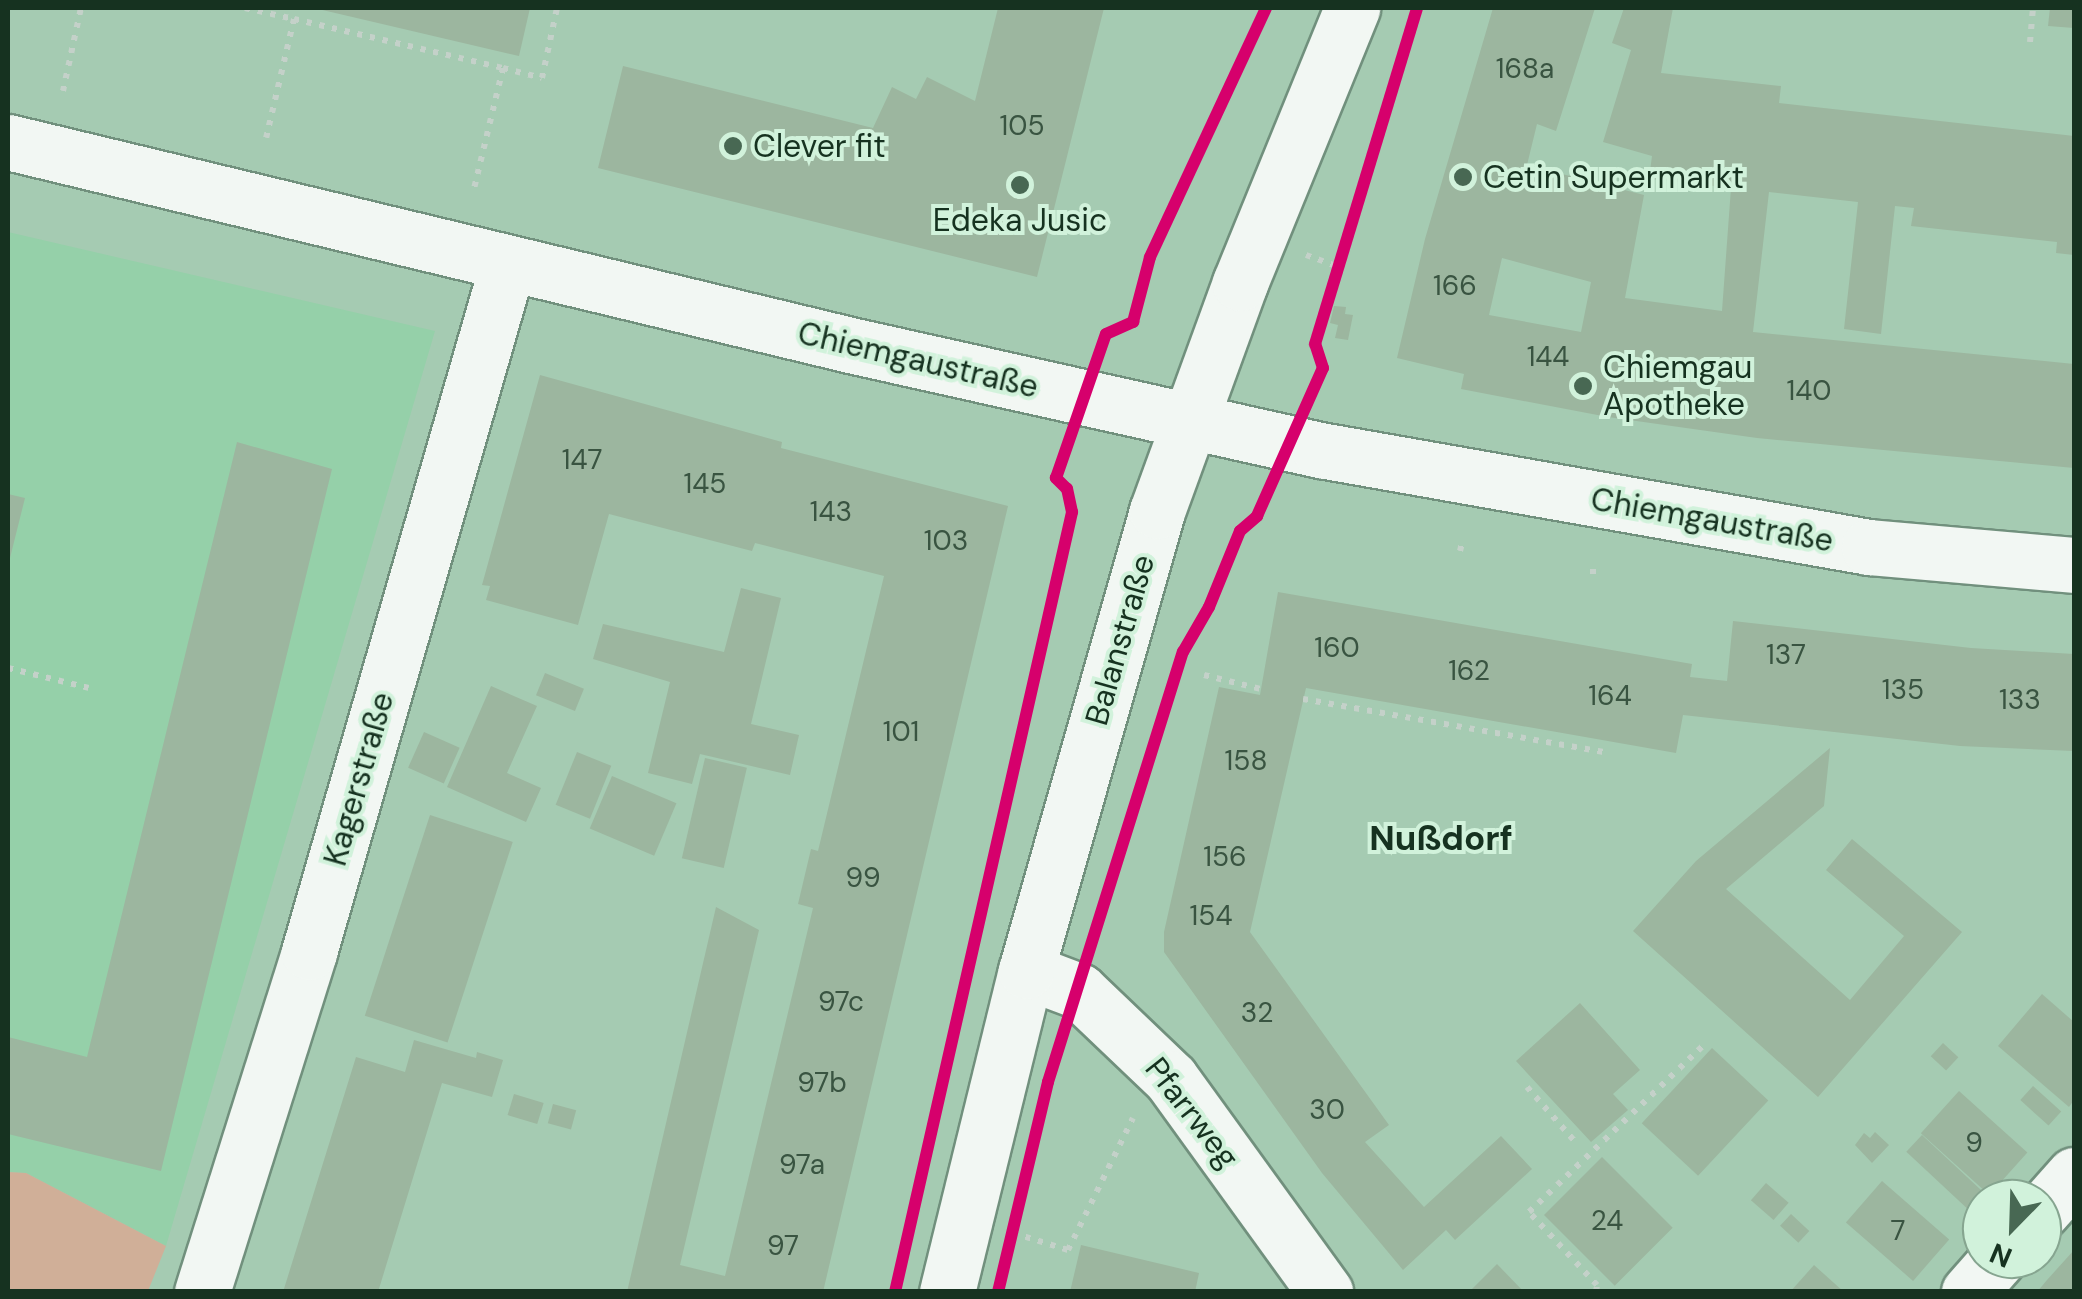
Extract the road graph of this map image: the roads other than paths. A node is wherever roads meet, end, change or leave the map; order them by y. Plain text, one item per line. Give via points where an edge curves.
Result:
1 (1352, 8) edge
2 (8, 142) edge
3 (508, 263) junction
4 (1187, 422) junction
5 (2074, 565) edge
6 (1026, 971) junction
7 (202, 1292) edge
8 (947, 1292) edge
9 (1326, 1292) edge

1 - 4 street, Balanstraße
2 - 3 street, Chiemgaustraße
3 - 4 street, Chiemgaustraße
3 - 7 street, Kagerstraße via 309,952
4 - 5 street, Chiemgaustraße via 1745,528 1869,547
4 - 6 street, Balanstraße
6 - 8 street, Balanstraße
6 - 9 street, Pfarrweg via 1079,991 1171,1079

